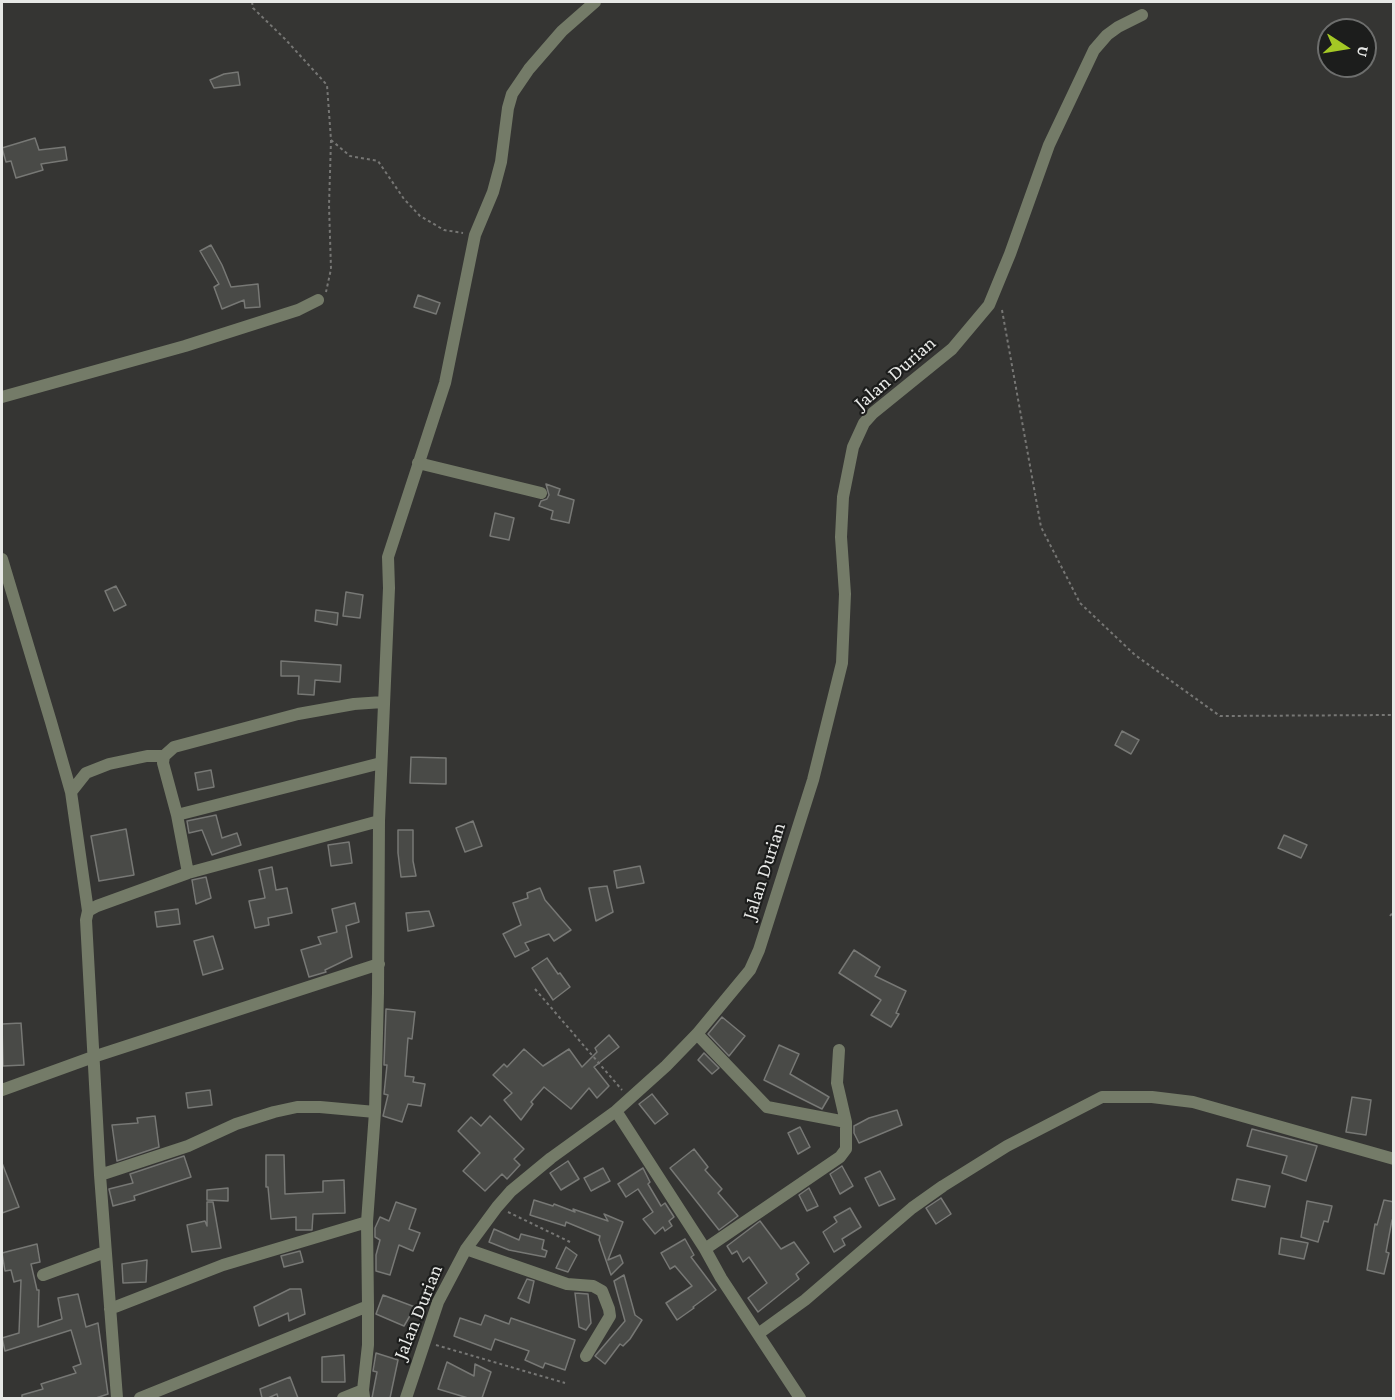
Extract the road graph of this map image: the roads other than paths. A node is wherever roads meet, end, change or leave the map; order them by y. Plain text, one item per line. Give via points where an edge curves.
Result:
1 (595, 2) edge
2 (1142, 15) dead end
3 (318, 300) road end
4 (2, 397) edge
5 (418, 463) junction
6 (541, 493) dead end
7 (2, 559) edge
8 (382, 702) junction
9 (164, 756) junction
10 (381, 763) junction
11 (70, 792) junction
12 (177, 815) junction
13 (379, 821) junction
14 (188, 873) junction
15 (88, 911) junction
16 (379, 964) junction
17 (697, 1034) junction
18 (839, 1050) dead end
19 (93, 1057) junction
20 (2, 1090) edge
21 (616, 1111) junction
22 (375, 1112) junction
23 (846, 1122) junction
24 (1394, 1160) edge
25 (100, 1175) junction
26 (367, 1222) junction
27 (466, 1249) junction
28 (705, 1249) junction
29 (105, 1252) junction
30 (43, 1275) dead end
31 (368, 1306) junction
32 (111, 1309) junction
33 (758, 1334) junction
34 (586, 1356) dead end
35 (364, 1394) edge
36 (117, 1398) edge
37 (140, 1398) edge
38 (344, 1398) edge
39 (406, 1398) edge
40 (800, 1398) edge

1 - 5 street via 550,45 513,94 493,192 475,236 445,383
2 - 17 street, Jalan Durian via 1112,31 1094,50 1049,145 988,305 952,349 873,413 853,447 843,497 842,663 813,780 750,970
3 - 4 street via 184,346
5 - 6 street
5 - 8 street via 388,557
7 - 11 street
8 - 9 street via 298,714 174,747
8 - 10 street
9 - 11 street via 109,764 86,773
9 - 12 street via 165,776
10 - 12 street
10 - 13 street
11 - 15 street
12 - 14 street
13 - 14 street
13 - 16 street
14 - 15 street
15 - 19 street
16 - 19 street
16 - 22 street
17 - 21 street, Jalan Durian
17 - 23 street via 767,1107
18 - 23 street via 837,1083
19 - 20 street
19 - 25 street
21 - 27 street, Jalan Durian via 511,1191
21 - 28 street
22 - 25 street via 297,1107 274,1112
22 - 26 street
23 - 28 street via 846,1149 840,1157
24 - 33 street via 1193,1102 1102,1097 1007,1146 943,1186
25 - 29 street
26 - 31 street
26 - 32 street via 223,1265
27 - 34 street via 567,1284 593,1286 602,1291 610,1317
27 - 39 street, Jalan Durian via 438,1302
28 - 33 street
29 - 30 street
29 - 32 street
31 - 35 street
31 - 37 street
32 - 36 street
33 - 40 street
35 - 38 street

